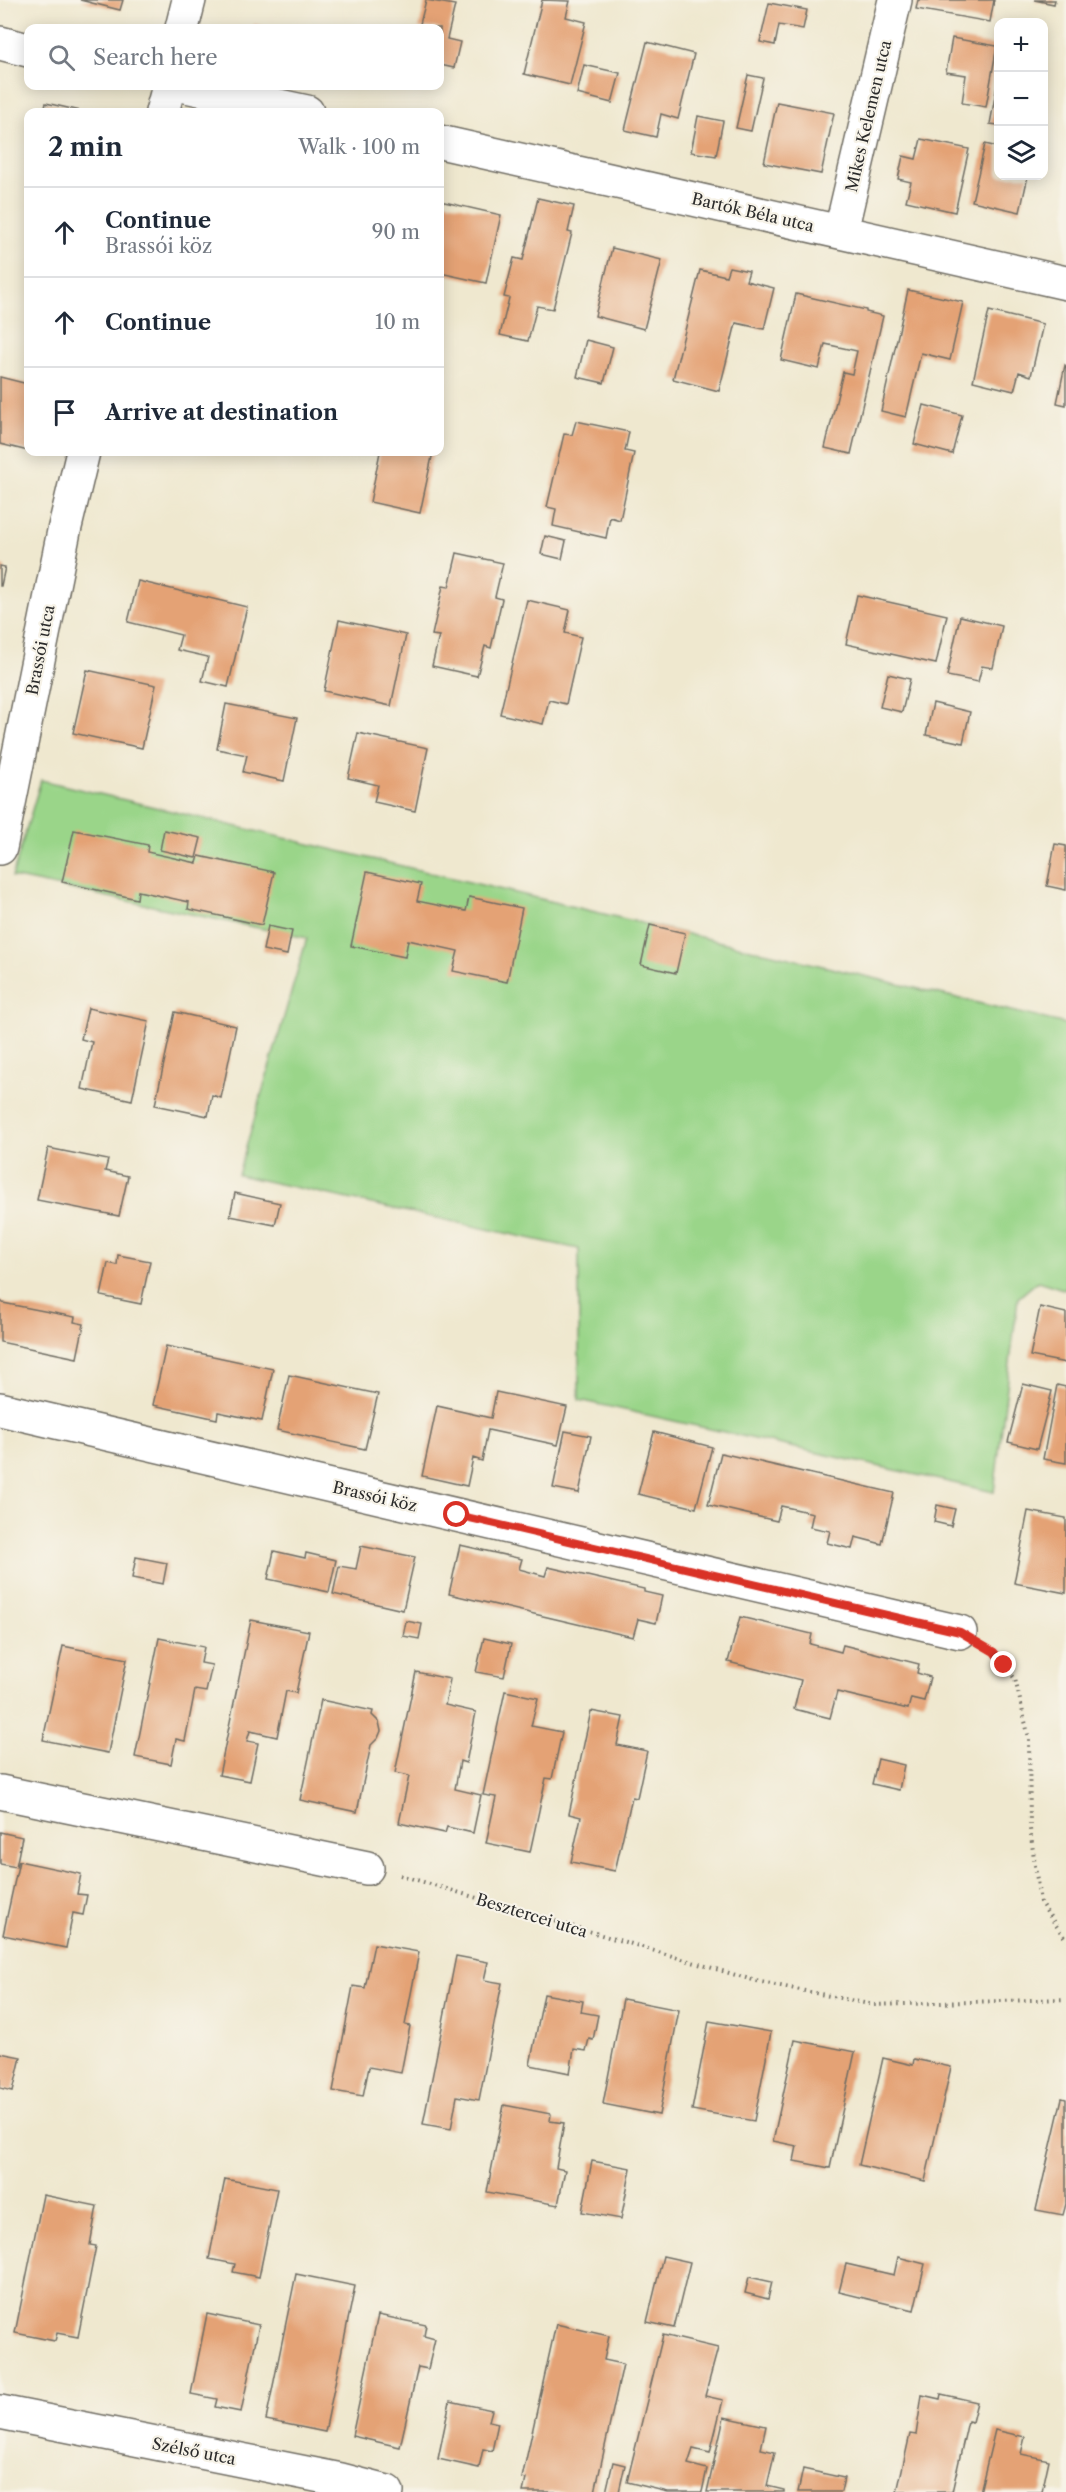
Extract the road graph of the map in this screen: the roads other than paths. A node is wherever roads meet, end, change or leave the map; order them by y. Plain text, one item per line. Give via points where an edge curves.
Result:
1 (189, 0) edge
2 (895, 0) edge
3 (183, 24) edge
4 (0, 43) edge
5 (24, 49) edge
6 (168, 90) edge
7 (205, 90) edge
8 (163, 108) edge
9 (288, 108) edge
10 (444, 143) edge
11 (841, 231) junction
12 (1066, 282) edge
13 (82, 456) edge
14 (0, 848) edge
15 (0, 1409) edge
16 (960, 1632) road end
17 (0, 1792) edge
18 (367, 1868) road end
19 (0, 2412) edge
20 (387, 2492) edge

1 - 3 street
2 - 11 street, Mikes Kelemen utca
4 - 5 street
6 - 8 street
7 - 9 street
10 - 11 street, Bartók Béla utca
11 - 12 street, Bartók Béla utca
13 - 14 street, Brassói utca
15 - 16 street, Brassói köz
17 - 18 street
19 - 20 street, Szélső utca

